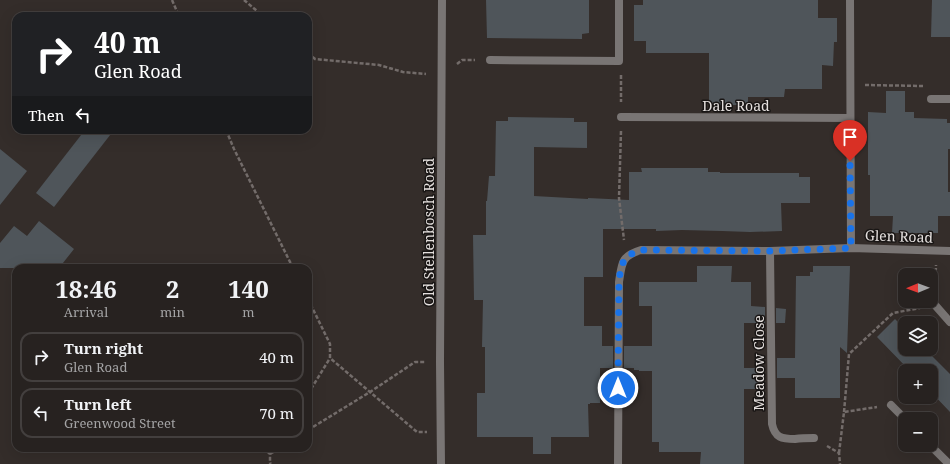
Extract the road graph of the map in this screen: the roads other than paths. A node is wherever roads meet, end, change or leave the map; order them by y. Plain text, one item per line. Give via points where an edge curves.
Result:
1 (442, 0) edge
2 (619, 0) edge
3 (850, 0) edge
4 (490, 60) road end
5 (931, 99) road end
6 (950, 99) edge
7 (621, 117) road end
8 (850, 118) junction
9 (851, 248) junction
10 (770, 251) junction
11 (949, 251) edge
12 (938, 308) edge
13 (950, 322) edge
14 (891, 405) road end
15 (898, 412) edge
16 (814, 438) road end
17 (937, 452) edge
18 (441, 464) edge
19 (618, 464) edge
20 (949, 464) edge

1 - 18 street, Old Stellenbosch Road
2 - 4 street via 618,61
3 - 8 street
5 - 6 street
7 - 8 street, Dale Road
8 - 9 street
9 - 10 street, Glen Road
9 - 11 street, Glen Road
10 - 16 street, Meadow Close via 773,431 784,439
10 - 19 street, Glen Road via 641,250 626,256 619,282
12 - 13 street
14 - 15 street
17 - 20 street

